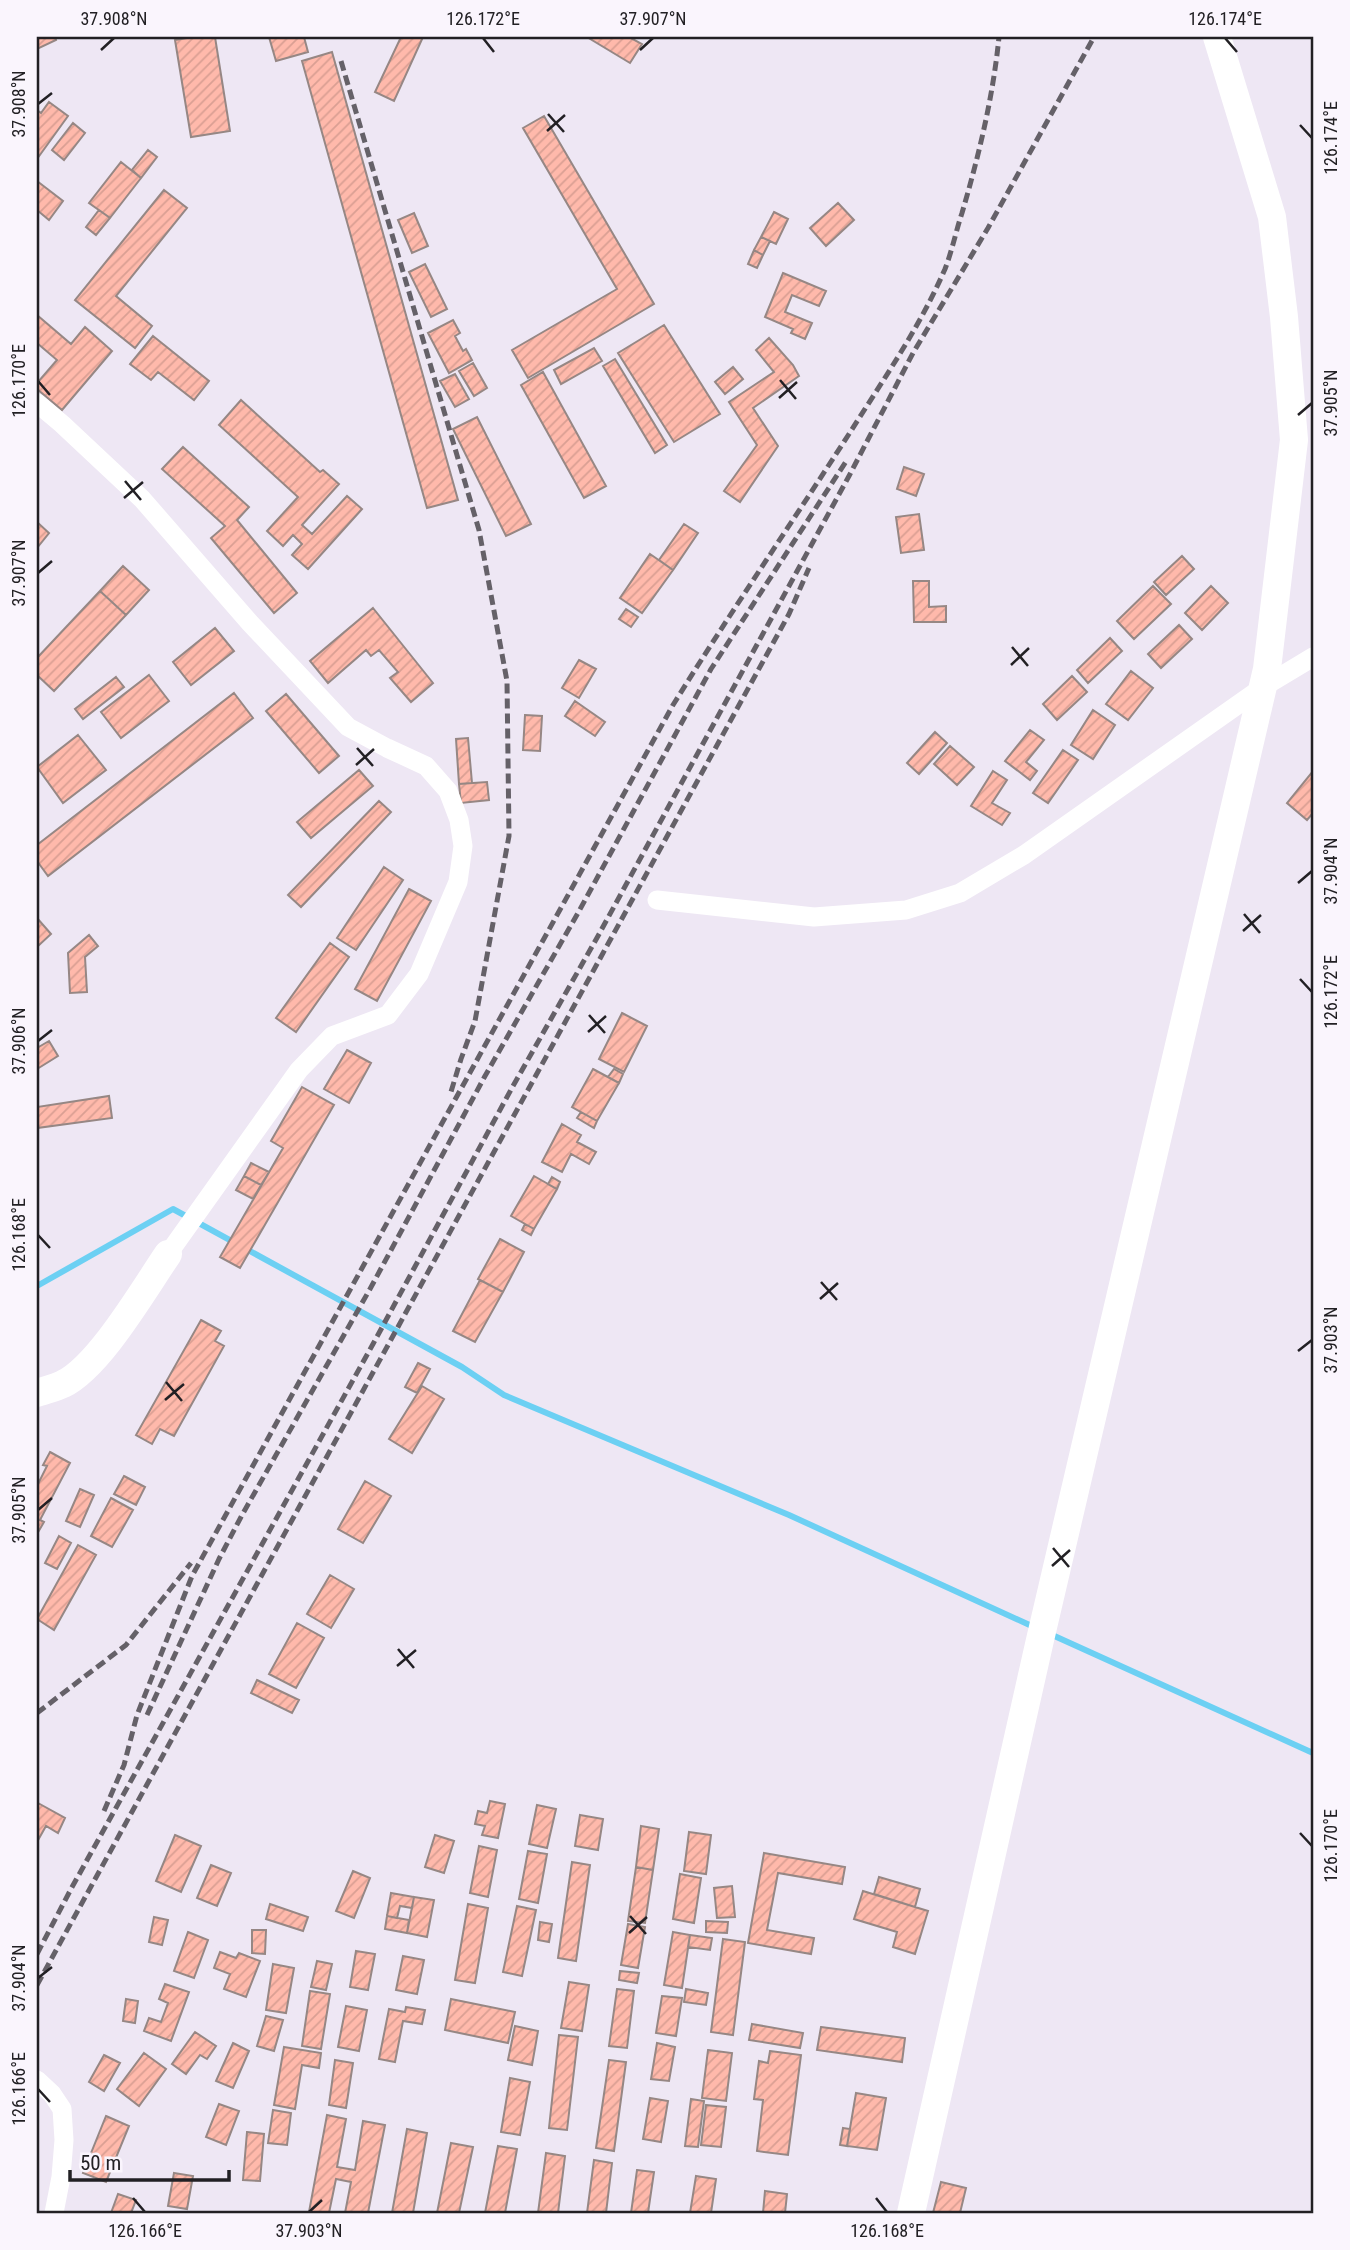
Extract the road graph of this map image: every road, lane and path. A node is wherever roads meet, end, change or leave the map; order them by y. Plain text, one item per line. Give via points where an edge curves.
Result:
1 (1217, 37) edge
2 (37, 403) edge
3 (1313, 657) edge
4 (1263, 687) junction
5 (657, 900) dead end
6 (168, 1254) joint
7 (37, 1393) edge
8 (37, 2080) edge
9 (54, 2213) edge
10 (911, 2213) edge

1 - 4 street via 1272,217 1294,440
2 - 6 street via 142,499 348,727 426,765 448,791 459,820 463,846 458,882 419,974 387,1015 332,1036 299,1070
3 - 4 street
4 - 5 street via 1024,855 960,893 906,910 814,917
4 - 10 street
6 - 7 street via 88,1365 64,1384
8 - 9 street via 62,2109 64,2140

